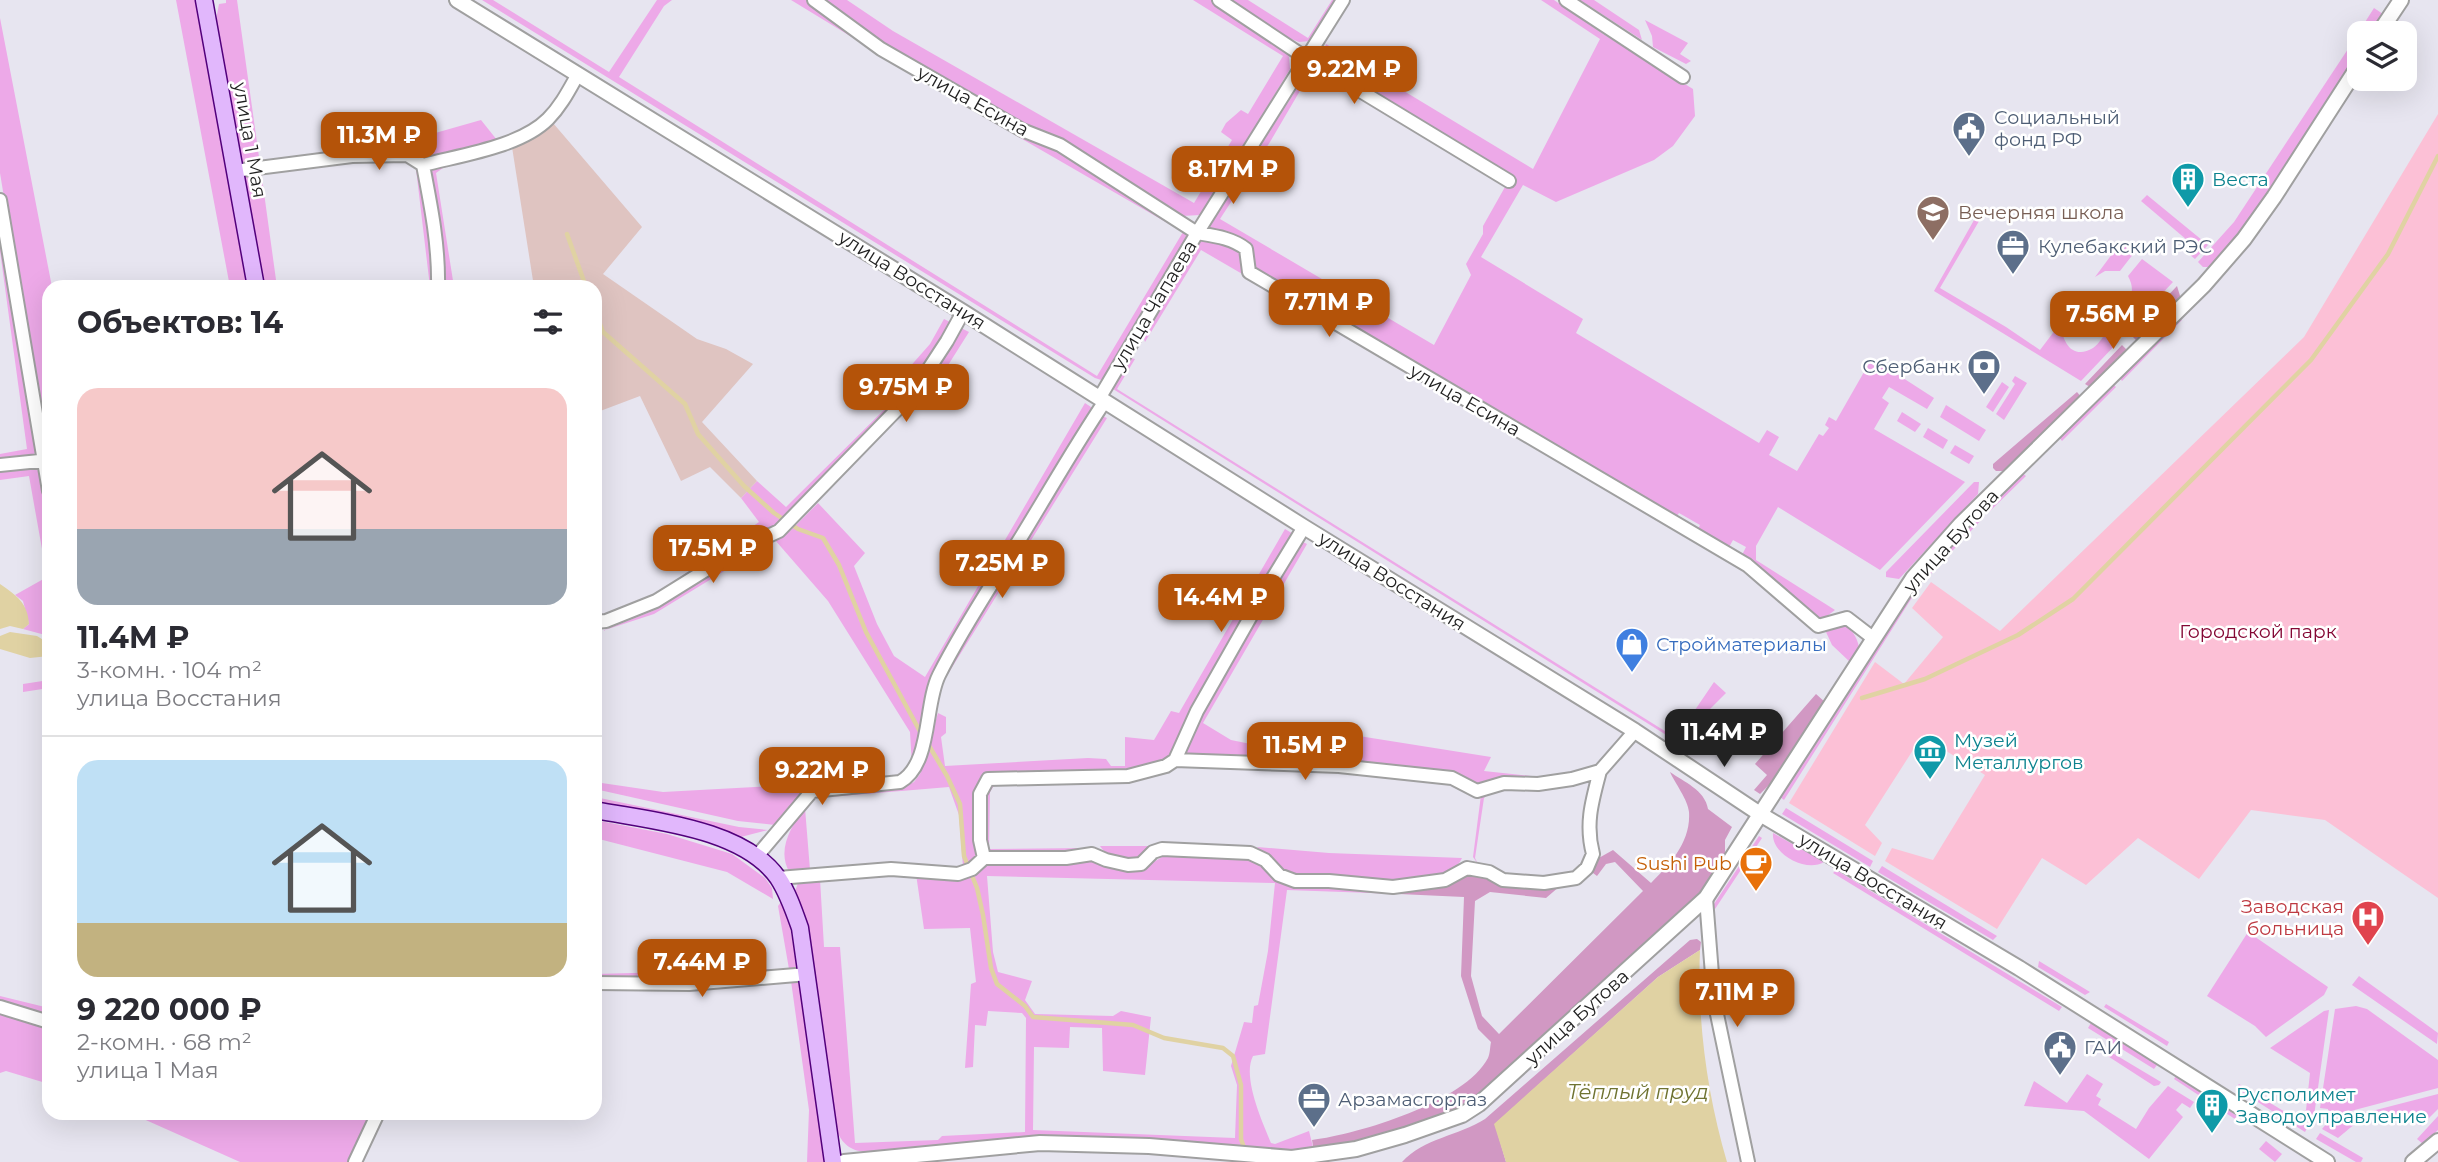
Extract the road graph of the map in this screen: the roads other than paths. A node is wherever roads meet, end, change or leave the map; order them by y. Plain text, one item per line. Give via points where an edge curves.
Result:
1 (204, 0) edge
2 (457, 0) edge
3 (814, 0) edge
4 (1219, 0) edge
5 (1343, 0) edge
6 (1566, 0) edge
7 (2401, 0) edge
8 (2387, 21) edge
9 (1306, 58) junction
10 (578, 74) junction
11 (1683, 77) dead end
12 (2347, 84) edge
13 (423, 165) junction
14 (234, 171) junction
15 (1509, 181) dead end
16 (0, 200) edge
17 (1197, 233) junction
18 (255, 280) edge
19 (438, 280) edge
20 (963, 312) junction
21 (1102, 399) junction
22 (42, 432) edge
23 (42, 461) edge
24 (0, 466) edge
25 (1304, 527) junction
26 (602, 621) edge
27 (1873, 638) junction
28 (1635, 731) junction
29 (1175, 760) junction
30 (1600, 771) junction
31 (602, 811) edge
32 (1760, 814) junction
33 (757, 856) junction
34 (984, 858) junction
35 (778, 878) junction
36 (1706, 898) junction
37 (808, 974) junction
38 (602, 983) edge
39 (0, 1007) edge
40 (42, 1020) edge
41 (375, 1120) edge
42 (2438, 1141) edge
43 (355, 1162) edge
44 (834, 1162) edge
45 (844, 1162) edge
46 (1748, 1162) edge
47 (2327, 1162) edge
48 (2413, 1162) edge

1 - 14 main road, улица 1 Мая
2 - 10 street, улица Восстания
3 - 17 street, улица Есина via 881,50 1022,130 1060,145
4 - 9 street
5 - 9 street, улица Чапаева
6 - 11 street
7 - 8 street
9 - 15 street
9 - 17 street, улица Чапаева
10 - 13 street via 547,120 525,135
10 - 20 street, улица Восстания
12 - 27 street, улица Бутова via 2244,239 2185,304 1961,524 1913,578
13 - 14 street via 407,155 352,156
13 - 19 street
14 - 18 main road, улица 1 Мая
16 - 22 street
17 - 21 street, улица Чапаева
17 - 27 street, улица Есина via 1239,243 1246,249 1249,272 1747,565 1818,626 1847,618
20 - 21 street, улица Восстания
20 - 26 street via 913,393 779,531 738,550 656,601
21 - 25 street, улица Восстания
21 - 33 street, улица Чапаева via 937,679 928,724 908,778 812,791
23 - 24 street
25 - 28 street, улица Восстания
25 - 29 street via 1197,711
27 - 32 street, улица Бутова
28 - 30 street
28 - 32 street, улица Восстания
29 - 30 street via 1389,771 1452,778 1477,791 1504,783 1538,784
29 - 34 street via 1128,776 988,779 980,794
30 - 34 street via 1588,818 1590,861 1576,878 1544,883 1503,880 1467,868 1445,880 1393,887 1295,881 1250,853 1162,849 1141,864 1106,860 1092,853 1066,858
31 - 33 main road via 726,840
32 - 36 street, улица Бутова
32 - 47 street, улица Восстания via 2020,968
33 - 35 main road
34 - 35 street via 958,874 891,869
35 - 37 main road via 800,928
36 - 45 street, улица Бутова via 1479,1104 1415,1132 1356,1149 1292,1158 1040,1143
36 - 46 street via 1714,1000
37 - 38 street via 689,984
37 - 44 main road
39 - 40 street
41 - 43 street
42 - 48 street

